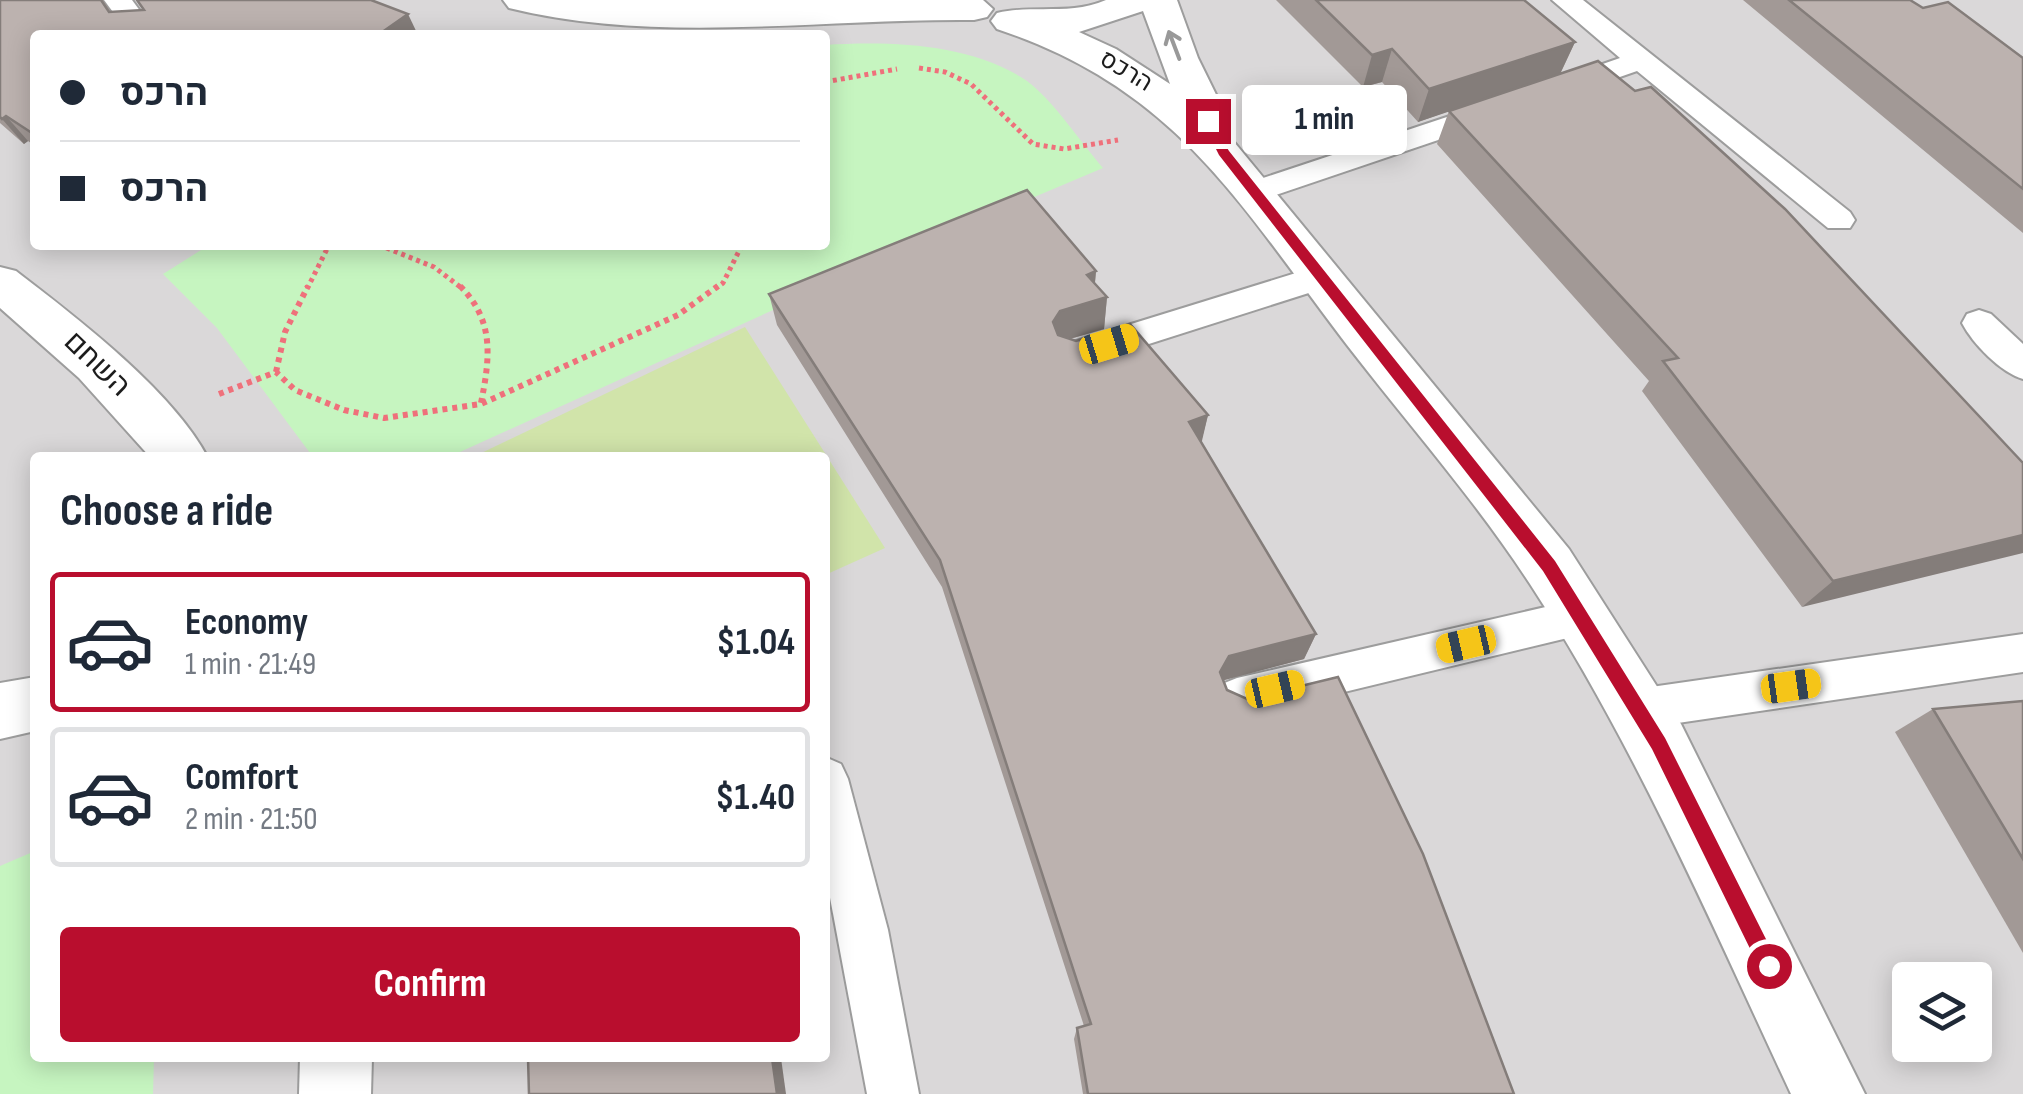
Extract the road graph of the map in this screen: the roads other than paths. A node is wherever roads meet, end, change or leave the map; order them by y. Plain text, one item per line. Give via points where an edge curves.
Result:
1 (118, 0) edge
2 (522, 0) edge
3 (800, 0) edge
4 (1136, 0) edge
5 (1158, 0) edge
6 (1566, 0) edge
7 (641, 7) edge
8 (748, 10) junction
9 (981, 10) edge
10 (140, 30) edge
11 (1642, 60) junction
12 (1224, 155) junction
13 (1839, 220) dead end
14 (1325, 276) junction
15 (0, 283) edge
16 (1979, 322) dead end
17 (1073, 355) edge
18 (2023, 366) edge
19 (167, 439) edge
20 (1580, 617) junction
21 (2023, 653) edge
22 (1237, 698) edge
23 (30, 705) edge
24 (1637, 708) junction
25 (0, 711) edge
26 (830, 798) edge
27 (336, 1062) edge
28 (335, 1094) edge
29 (892, 1094) edge
30 (1829, 1094) edge

1 - 10 lane
2 - 7 street via 589,12
3 - 8 street
4 - 9 street via 1080,22
12 -> 5 street, הרכס
6 - 11 lane
7 - 8 street
8 - 9 street
9 - 12 street, הרכס via 1110,58 1164,94
11 - 12 lane via 1523,100
11 - 13 lane
12 - 14 street, הרכס
14 - 17 lane
14 - 20 street, הרכס via 1549,566
15 - 19 street, השחם via 60,329
16 - 18 lane
20 - 22 lane
20 - 24 street, הרכס
21 - 24 lane
23 - 25 street
24 - 30 street, הרכס
26 - 29 lane via 864,930
27 - 28 street

